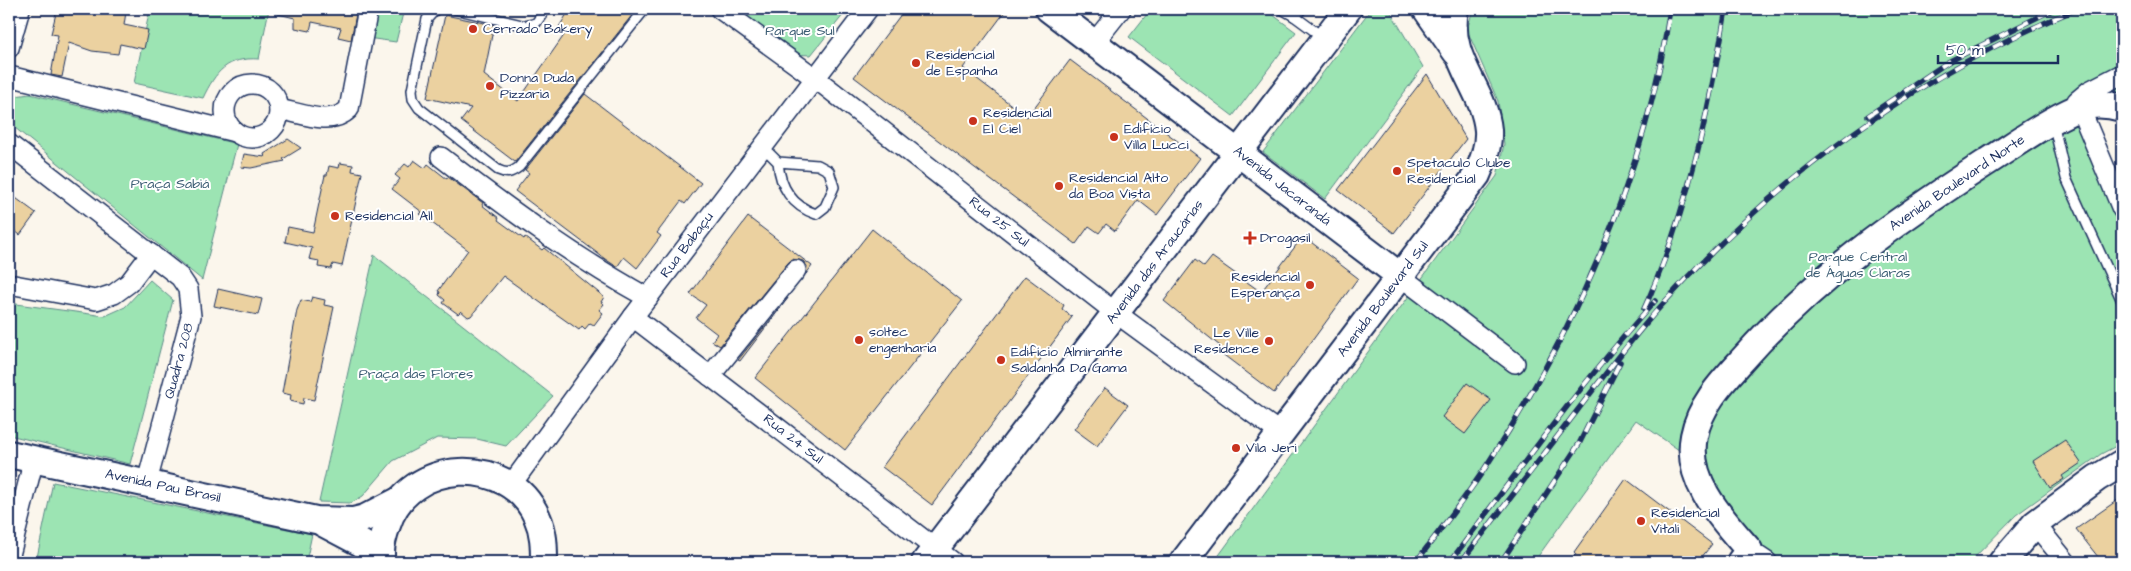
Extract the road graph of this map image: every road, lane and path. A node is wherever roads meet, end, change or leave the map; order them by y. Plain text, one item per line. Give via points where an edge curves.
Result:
1 (20, 9) edge
2 (368, 9) edge
3 (436, 9) edge
4 (455, 9) edge
5 (546, 9) edge
6 (645, 9) edge
7 (720, 9) edge
8 (868, 9) edge
9 (1049, 9) edge
10 (1121, 9) edge
11 (1282, 9) edge
12 (1302, 9) edge
13 (1348, 9) edge
14 (1426, 9) edge
15 (1455, 9) edge
16 (1294, 16) junction
17 (1325, 38) junction
18 (10, 41) edge
19 (1094, 43) junction
20 (1458, 55) junction
21 (2122, 74) edge
22 (9, 76) edge
23 (815, 78) junction
24 (225, 107) junction
25 (2079, 108) junction
26 (2122, 108) edge
27 (280, 109) junction
28 (195, 120) junction
29 (2053, 122) junction
30 (235, 132) junction
31 (9, 144) edge
32 (763, 147) junction
33 (1238, 152) junction
34 (441, 157) dead end
35 (778, 162) junction
36 (2122, 209) edge
37 (151, 254) junction
38 (796, 270) dead end
39 (1400, 276) junction
40 (9, 284) edge
41 (648, 298) junction
42 (2122, 301) edge
43 (1116, 313) junction
44 (633, 317) junction
45 (1515, 363) dead end
46 (710, 376) junction
47 (1280, 434) junction
48 (9, 454) edge
49 (34, 459) junction
50 (2122, 463) edge
51 (147, 482) junction
52 (511, 485) junction
53 (400, 500) junction
54 (316, 520) junction
55 (2035, 524) junction
56 (938, 558) edge
57 (1752, 558) edge
58 (9, 559) edge
59 (382, 560) edge
60 (2059, 560) edge
61 (544, 562) edge
62 (1183, 562) edge
63 (2002, 562) edge

1 - 18 street
2 - 27 street via 349,109 341,117 330,119
3 - 6 lane via 427,19 412,90 413,99 419,108 505,173 512,173 519,167
4 - 5 lane via 526,26 536,23
7 - 23 street, Rua 25 Sul
8 - 23 street, Rua Babaçu
9 - 19 street, Avenida Jacarandá
10 - 19 street
11 - 16 lane
12 - 16 lane
13 - 17 street, Avenida das Araucárias
14 - 20 street
15 - 20 street, Avenida Boulevard Sul
16 - 17 lane
17 - 33 street, Avenida das Araucárias
19 - 33 street, Avenida Jacarandá
20 - 39 street, Avenida Boulevard Sul via 1484,110 1488,131 1486,154 1477,175
21 - 25 street via 2079,97
22 - 28 street
23 - 32 street, Rua Babaçu
23 - 43 street, Rua 25 Sul
24 - 27 street via 233,92 249,83 266,87 273,93
24 - 28 street
24 - 30 street via 229,125
25 - 26 street, Avenida Boulevard Norte via 2106,104
25 - 29 street, Avenida Boulevard Norte
25 - 36 street
27 - 30 street via 275,126 260,137 252,138
28 - 30 street
29 - 42 lane via 2066,178
29 - 57 street, Avenida Boulevard Norte via 1905,216 1813,289 1770,329 1721,384 1701,413 1692,456 1701,486 1717,513
31 - 37 street, Quadra 208
32 - 35 lane
32 - 41 street, Rua Babaçu
33 - 39 street, Avenida Jacarandá
33 - 43 street, Avenida das Araucárias
34 - 41 street via 564,248
35 - 35 lane via 818,165 829,172 834,187 825,207 816,214 804,210 788,195 779,174
37 - 40 street via 129,283 114,294 96,300
37 - 51 street, Quadra 208 via 180,277 188,288 191,316
38 - 46 street
39 - 45 street, Avenida Jacarandá
39 - 47 street, Avenida Boulevard Sul
41 - 44 street, Rua Babaçu
43 - 47 street, Rua 25 Sul
43 - 56 street, Avenida das Araucárias
44 - 46 street, Rua 24 Sul
44 - 52 street, Rua Babaçu
46 - 56 street, Rua 24 Sul
47 - 62 street, Avenida Boulevard Sul
48 - 49 street, Avenida Pau Brasil
49 - 51 street, Avenida Pau Brasil
49 - 58 street
50 - 55 street
51 - 54 street, Avenida Pau Brasil
52 - 53 street via 476,471 448,472 421,482
52 - 61 street via 537,516 544,541
53 - 54 street, Avenida Pau Brasil via 353,521
53 - 59 street via 382,537
54 - 59 street, Avenida Pau Brasil via 361,543
55 - 60 street
55 - 63 street

